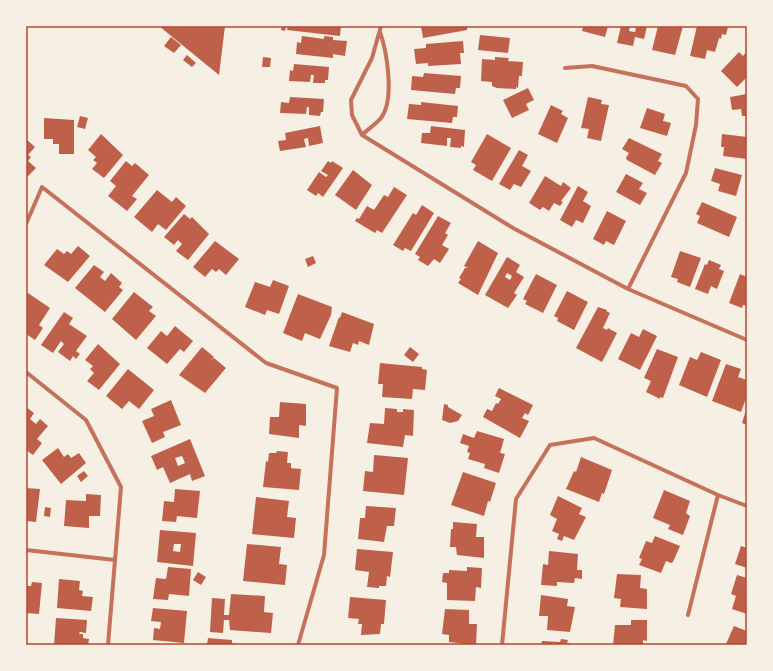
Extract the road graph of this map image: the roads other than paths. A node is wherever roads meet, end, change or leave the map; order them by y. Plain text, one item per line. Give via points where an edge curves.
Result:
1 (381, 26) edge
2 (380, 32) junction
3 (565, 68) dead end
4 (362, 135) junction
5 (26, 224) edge
6 (628, 289) junction
7 (747, 340) edge
8 (26, 372) edge
9 (718, 495) junction
10 (747, 506) edge
11 (26, 550) edge
12 (116, 560) junction
13 (688, 615) dead end
14 (108, 645) edge
15 (298, 645) edge
16 (502, 645) edge

1 - 2 street
2 - 4 street via 372,58 351,100 352,115
2 - 4 street via 387,67 386,103 381,117
3 - 6 street via 592,66 686,86 698,99 696,125 686,172
4 - 6 street via 513,228
5 - 15 street via 42,187 266,363 337,388 324,555
6 - 7 street
8 - 12 street via 86,420 121,488
9 - 10 street
9 - 13 street
9 - 16 street via 594,438 550,445 516,499
11 - 12 street
12 - 14 street

